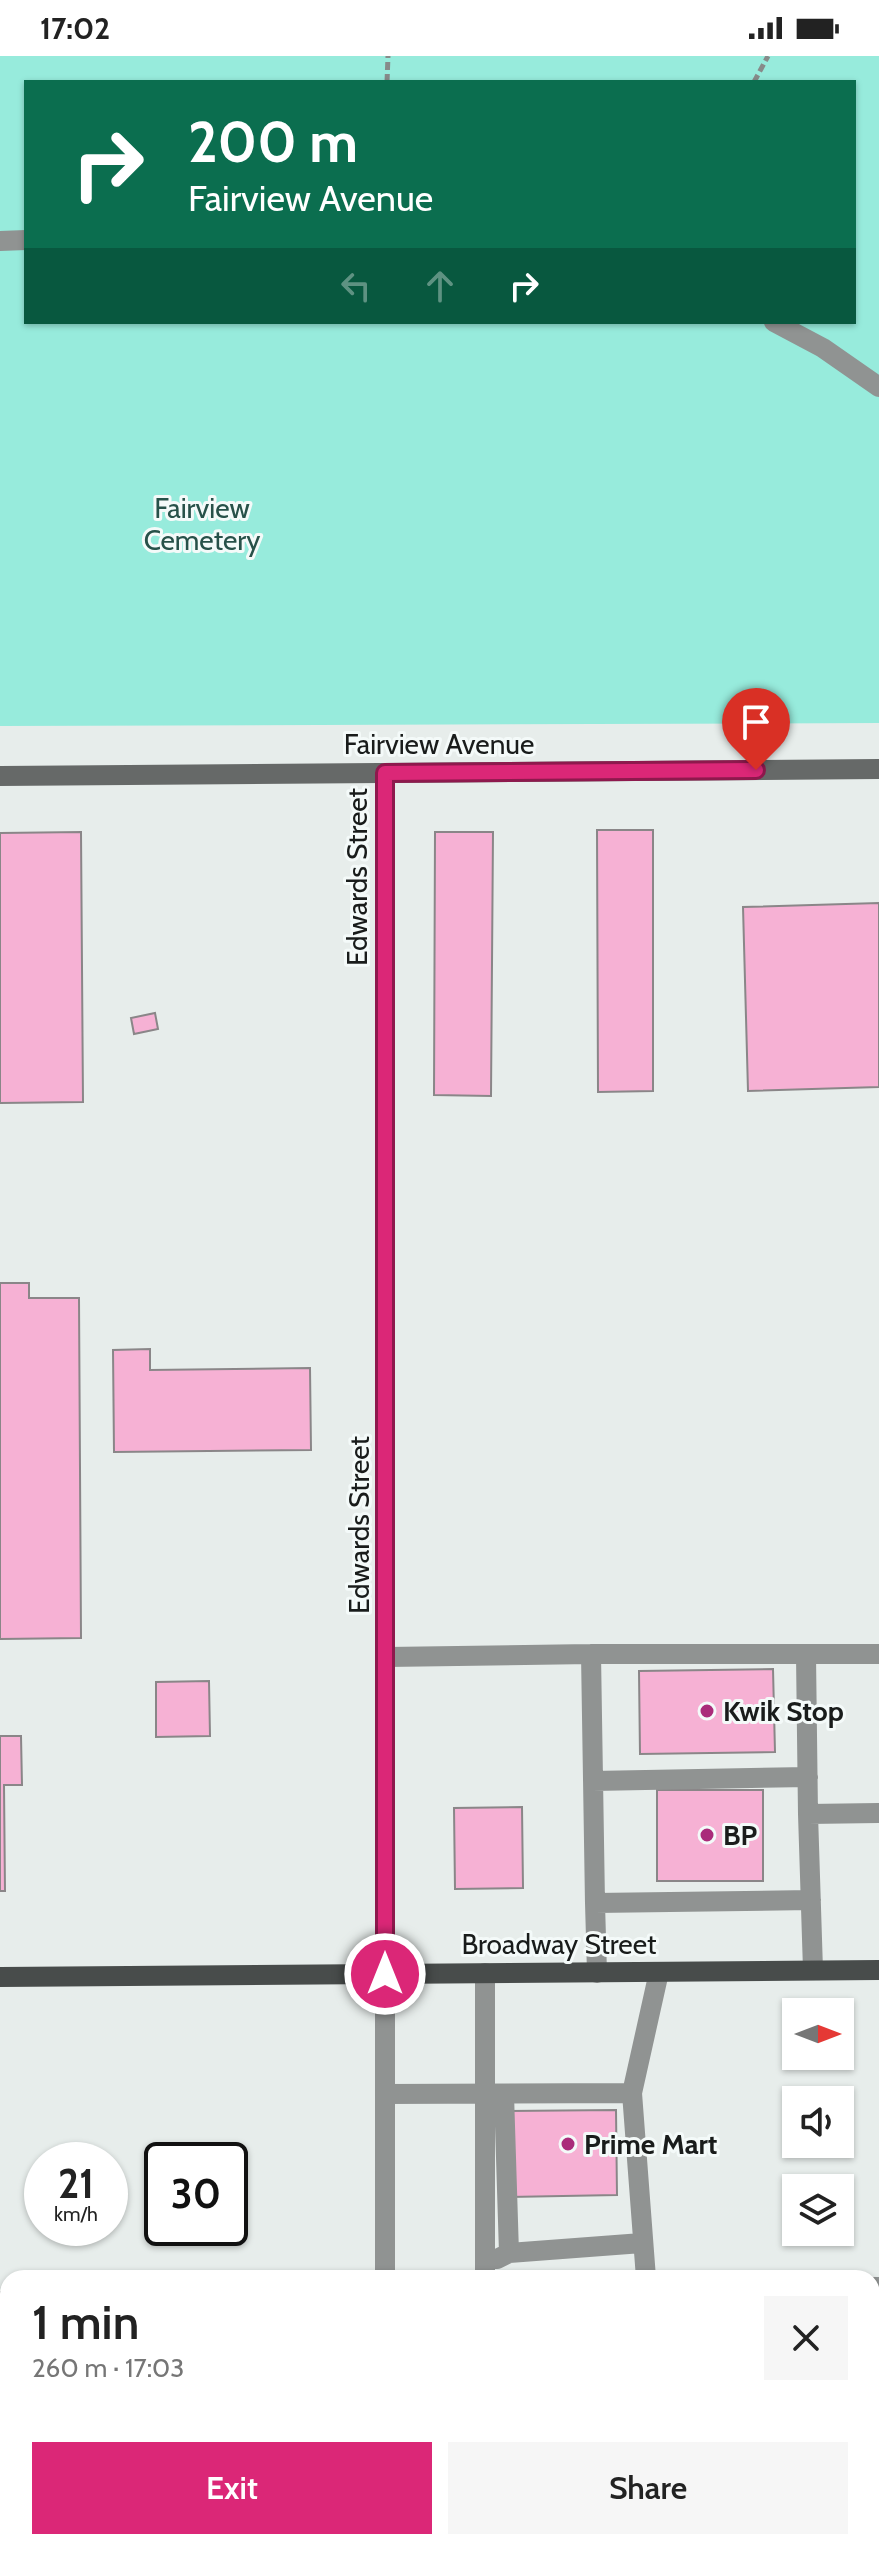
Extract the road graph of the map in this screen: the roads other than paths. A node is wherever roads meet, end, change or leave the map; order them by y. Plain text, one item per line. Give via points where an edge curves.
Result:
1 (24, 240) edge
2 (0, 241) edge
3 (778, 324) edge
4 (879, 387) edge
5 (879, 769) edge
6 (385, 773) junction
7 (0, 776) edge
8 (591, 1654) junction
9 (879, 1654) edge
10 (806, 1655) junction
11 (387, 1657) junction
12 (808, 1777) junction
13 (593, 1781) junction
14 (879, 1813) edge
15 (808, 1814) junction
16 (811, 1900) junction
17 (595, 1903) junction
18 (813, 1970) junction
19 (879, 1970) edge
20 (659, 1972) junction
21 (485, 1973) junction
22 (597, 1973) junction
23 (385, 1974) junction
24 (0, 1977) edge
25 (632, 2093) junction
26 (385, 2094) junction
27 (494, 2094) junction
28 (642, 2243) junction
29 (509, 2253) junction
30 (385, 2270) edge
31 (485, 2270) edge
32 (486, 2270) edge
33 (645, 2270) edge

1 - 2 street
3 - 4 street
5 - 6 street, Fairview Avenue
6 - 7 street, Fairview Avenue
6 - 11 street, Edwards Street
8 - 10 street
8 - 11 street
8 - 13 street
9 - 10 street
10 - 12 street
11 - 23 street, Edwards Street
12 - 13 street
12 - 15 street
13 - 17 street
14 - 15 street
15 - 16 street
16 - 17 street
16 - 18 street
17 - 22 street
18 - 19 main road, Broadway Street
18 - 20 main road, Broadway Street
20 - 22 main road, Broadway Street
20 - 25 street
21 - 22 main road, Broadway Street
21 - 23 main road, Broadway Street
21 - 27 street
23 - 24 main road, Broadway Street
23 - 26 street, Edwards Street
25 - 27 street
25 - 28 street
26 - 27 street
26 - 30 street, Edwards Street
27 - 29 street
27 - 31 street
28 - 29 street
28 - 33 street
29 - 32 street

